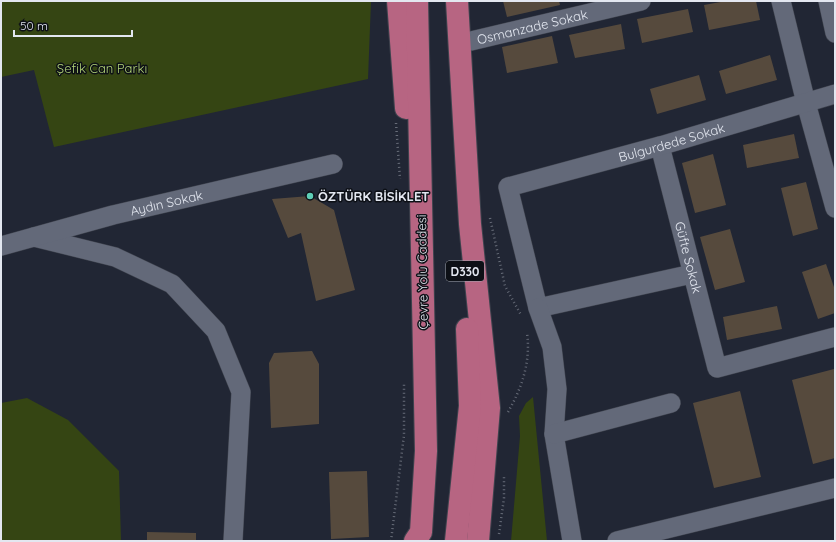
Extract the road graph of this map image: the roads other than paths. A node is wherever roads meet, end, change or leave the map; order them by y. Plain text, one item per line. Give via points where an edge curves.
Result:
1 (398, 1) edge
2 (417, 1) edge
3 (448, 1) edge
4 (457, 1) edge
5 (641, 1) edge
6 (781, 1) edge
7 (828, 1) edge
8 (835, 32) edge
9 (471, 41) dead end
10 (835, 94) edge
11 (806, 104) junction
12 (660, 146) junction
13 (333, 164) dead end
14 (835, 208) edge
15 (34, 237) junction
16 (1, 246) edge
17 (692, 274) junction
18 (530, 313) junction
19 (835, 337) edge
20 (671, 403) dead end
21 (554, 434) junction
22 (835, 488) edge
23 (233, 541) edge
24 (408, 541) edge
25 (415, 541) edge
26 (456, 541) edge
27 (478, 541) edge
28 (572, 541) edge
29 (617, 541) edge

1 - 24 highway via 414,295 413,443
2 - 25 highway, Çevre Yolu Caddesi via 426,451 421,532
3 - 26 highway, D330 via 465,252 470,406
4 - 27 highway via 470,224 489,408
5 - 9 street, Osmanzade Sokak
6 - 11 street
7 - 8 street
10 - 11 street, Bulgurdede Sokak
11 - 12 street, Bulgurdede Sokak
11 - 14 street
12 - 17 street, Güfte Sokak
12 - 18 street, Bulgurdede Sokak via 508,187
13 - 15 street, Aydın Sokak via 113,214
15 - 16 street, Aydın Sokak
15 - 23 street via 115,257 172,284 216,331 241,392
17 - 18 street
17 - 19 street, Güfte Sokak via 717,368
18 - 21 street via 552,347 557,389
20 - 21 street
21 - 28 street
22 - 29 street

